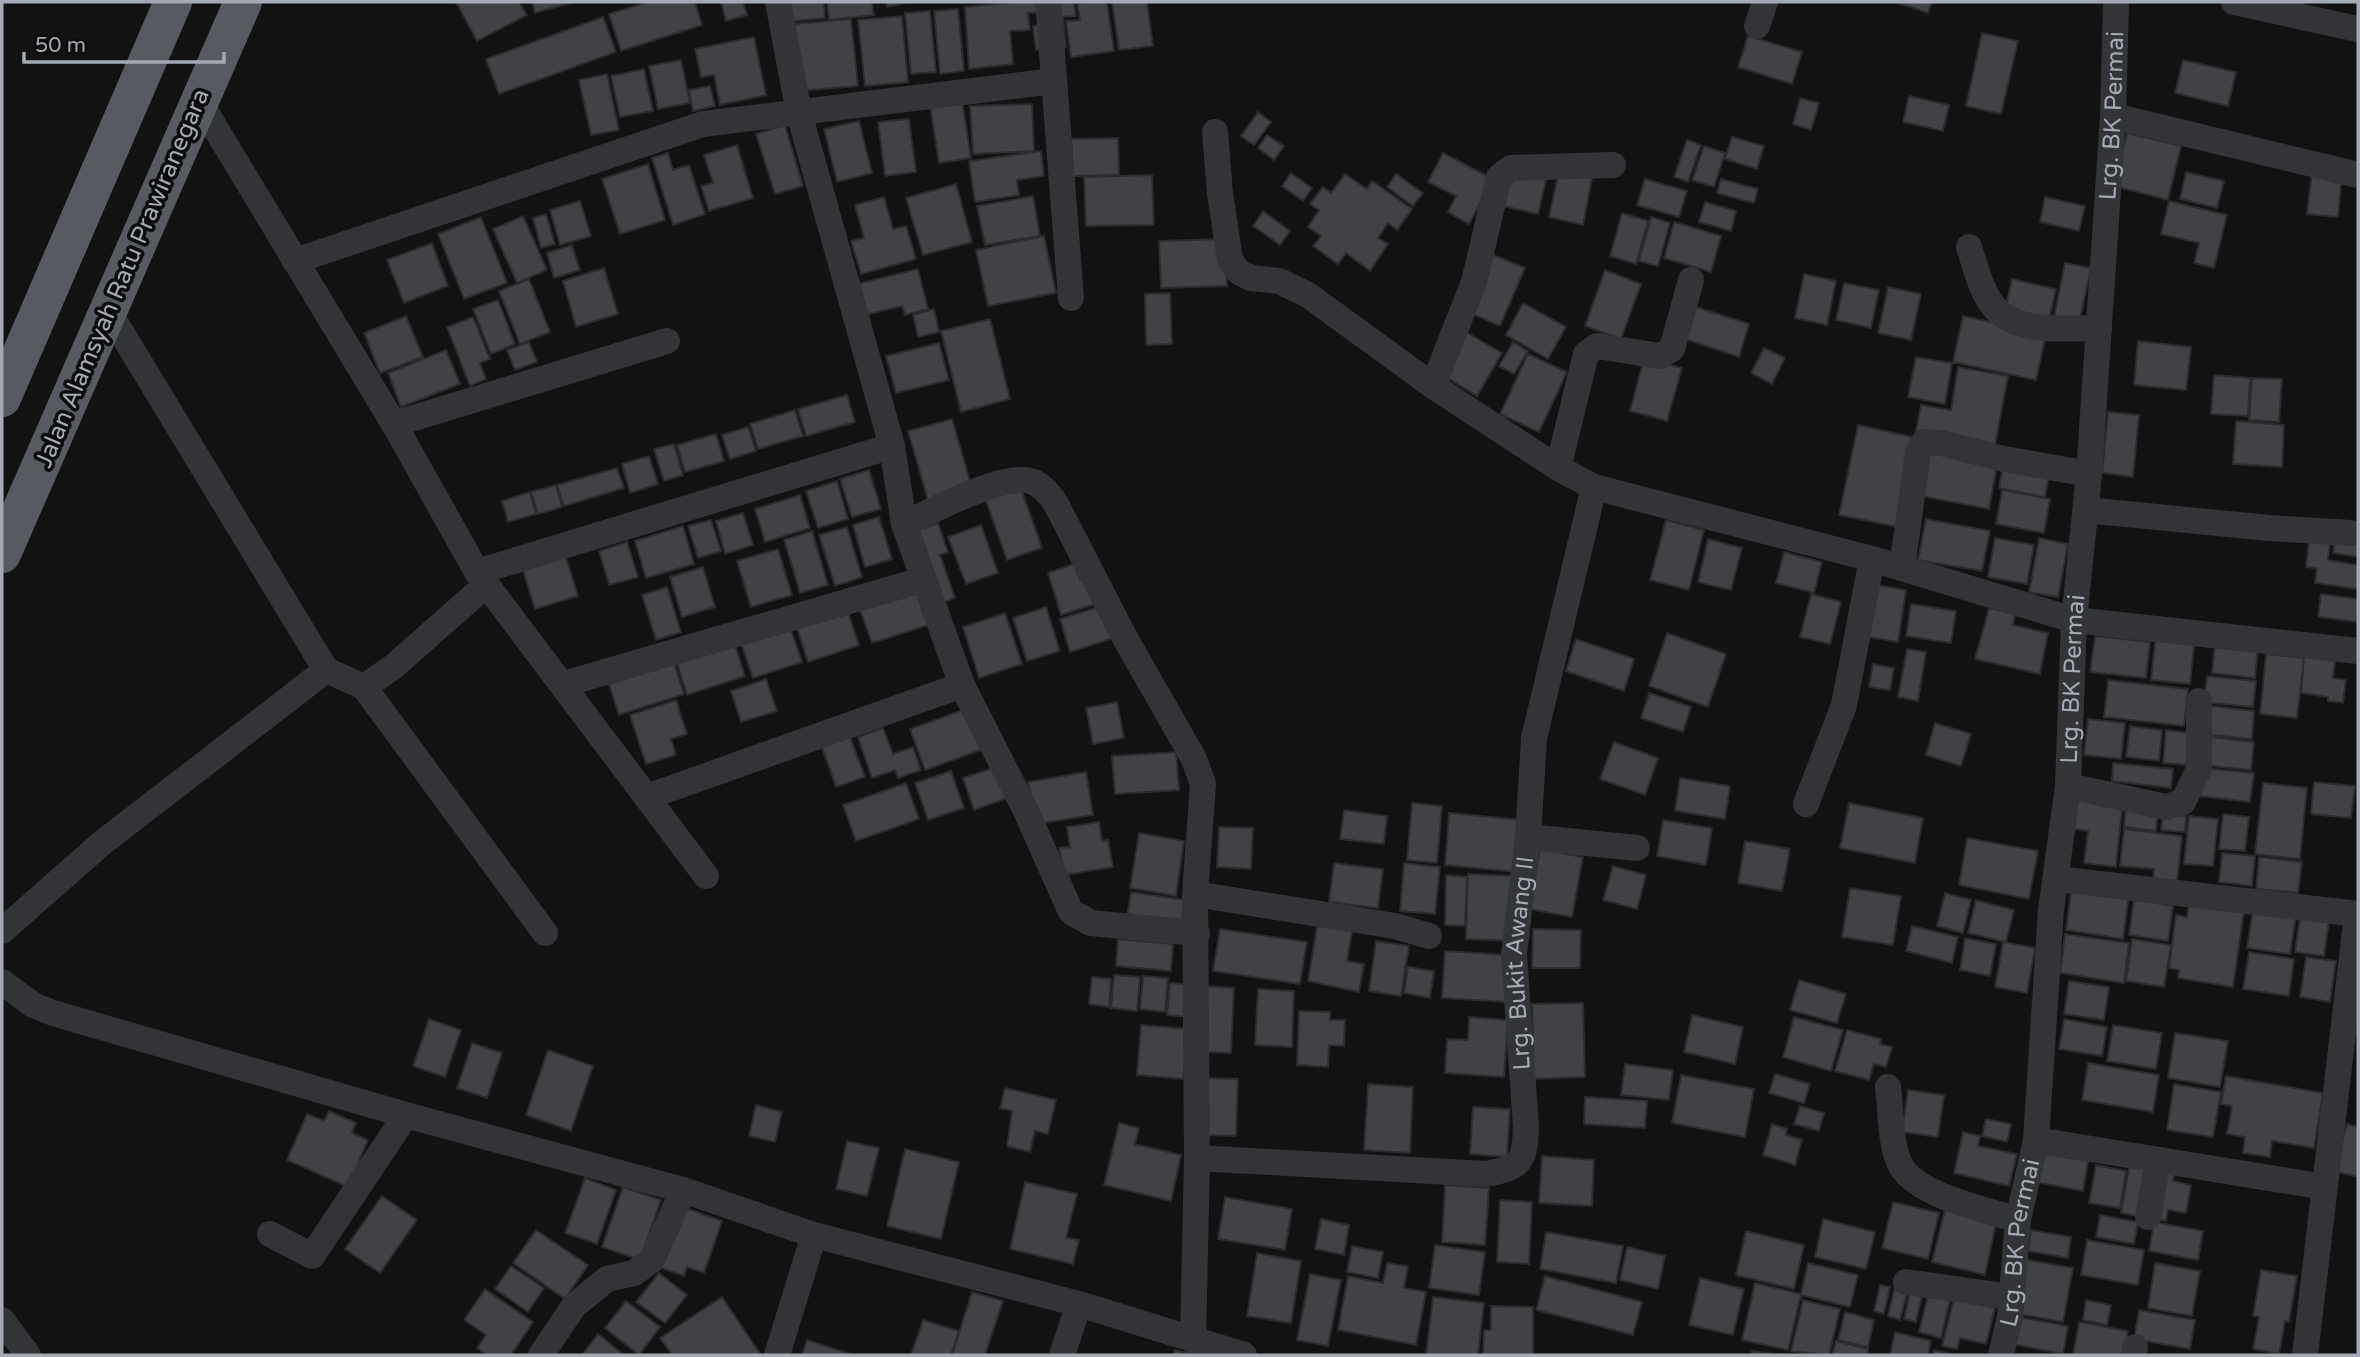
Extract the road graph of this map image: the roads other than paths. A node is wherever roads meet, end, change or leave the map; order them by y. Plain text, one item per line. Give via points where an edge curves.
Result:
1 (173, 2) edge
2 (243, 2) edge
3 (778, 2) edge
4 (1048, 2) edge
5 (2116, 2) edge
6 (2234, 2) edge
7 (2358, 29) edge
8 (1054, 81) junction
9 (199, 101) junction
10 (799, 113) junction
11 (2113, 116) junction
12 (1215, 132) dead end
13 (1613, 165) dead end
14 (2358, 175) edge
15 (1969, 247) dead end
16 (295, 261) junction
17 (1691, 280) dead end
18 (1071, 298) dead end
19 (109, 312) junction
20 (2099, 328) junction
21 (667, 341) dead end
22 (1433, 386) junction
23 (2, 398) edge
24 (394, 424) junction
25 (892, 446) junction
26 (1558, 468) junction
27 (2089, 474) junction
28 (1594, 487) junction
29 (2086, 510) junction
30 (904, 524) junction
31 (2351, 533) dead end
32 (2, 554) edge
33 (1872, 559) junction
34 (1902, 568) junction
35 (482, 579) junction
36 (922, 580) junction
37 (2074, 620) junction
38 (2358, 651) edge
39 (326, 670) junction
40 (564, 684) junction
41 (962, 685) junction
42 (364, 687) junction
43 (2199, 701) dead end
44 (2068, 786) junction
45 (647, 797) junction
46 (1806, 804) dead end
47 (1528, 837) junction
48 (1637, 848) dead end
49 (706, 876) dead end
50 (2057, 879) junction
51 (1195, 894) junction
52 (2358, 914) edge
53 (2, 931) edge
54 (545, 933) dead end
55 (1197, 933) junction
56 (1429, 936) dead end
57 (2, 982) edge
58 (1888, 1087) dead end
59 (406, 1115) junction
60 (2036, 1140) junction
61 (1197, 1158) junction
62 (2158, 1160) junction
63 (2325, 1187) junction
64 (683, 1190) junction
65 (2148, 1217) dead end
66 (2018, 1220) junction
67 (270, 1234) dead end
68 (814, 1235) junction
69 (1906, 1282) dead end
70 (2011, 1297) junction
71 (1079, 1304) junction
72 (2, 1320) edge
73 (1193, 1341) junction
74 (28, 1355) edge
75 (541, 1355) edge
76 (777, 1355) edge
77 (1062, 1355) edge
78 (1244, 1355) edge
79 (2001, 1355) edge
80 (2305, 1355) edge

1 - 23 highway
2 - 9 highway, Jalan Alamsyah Ratu Prawiranegara
3 - 10 street
4 - 8 street
5 - 11 street, Lrg. BK Permai
6 - 7 street
8 - 10 street
8 - 18 street
9 - 16 street
9 - 19 highway, Jalan Alamsyah Ratu Prawiranegara
10 - 16 street via 704,124
10 - 25 street
11 - 14 street
11 - 20 street, Lrg. BK Permai
12 - 22 street via 1230,260 1239,272 1279,281 1308,295
13 - 22 street via 1511,168 1499,177 1474,282
15 - 20 street via 1990,303 2000,313 2039,328
16 - 24 street
17 - 26 street via 1667,354 1597,346 1586,354
19 - 32 highway, Jalan Alamsyah Ratu Prawiranegara
19 - 39 street
20 - 27 street, Lrg. BK Permai
21 - 24 street
22 - 26 street
24 - 35 street
25 - 30 street
25 - 35 street
26 - 28 street
27 - 29 street, Lrg. BK Permai
27 - 34 street via 1924,442 1918,452
28 - 33 street
28 - 47 street, Lrg. Bukit Awang II via 1534,738
29 - 31 street
29 - 37 street, Lrg. BK Permai
30 - 36 street
30 - 51 street via 1018,479 1043,487 1055,502 1194,759 1203,784
33 - 34 street
33 - 46 street via 1844,705
34 - 37 street
35 - 40 street
35 - 42 street via 393,667
36 - 40 street
36 - 41 street
37 - 38 street
37 - 44 street, Lrg. BK Permai
39 - 42 street
39 - 53 street via 102,843
40 - 45 street
41 - 45 street
41 - 55 street via 1071,912 1091,923
42 - 54 street
43 - 44 street via 2199,769 2183,802 2166,807
44 - 50 street, Lrg. BK Permai
45 - 49 street
47 - 48 street
47 - 61 street, Lrg. Bukit Awang II via 1514,954 1526,1127 1521,1161 1510,1170 1486,1174
50 - 52 street
50 - 60 street, Lrg. BK Permai
51 - 55 street
51 - 56 street via 1395,926
52 - 63 street
55 - 61 street
57 - 59 street via 33,1005 53,1013
58 - 66 street via 1898,1161 1914,1181 1931,1192
59 - 64 street
59 - 67 street via 312,1256
60 - 62 street
60 - 66 street, Lrg. BK Permai
61 - 73 street
62 - 63 street
62 - 65 street
63 - 80 street
64 - 68 street
64 - 75 street via 652,1260 634,1273 607,1279 574,1306
66 - 70 street, Lrg. BK Permai
68 - 71 street
68 - 76 street
69 - 70 street
70 - 79 street, Lrg. BK Permai
71 - 73 street
71 - 77 street
72 - 74 street
73 - 78 street

